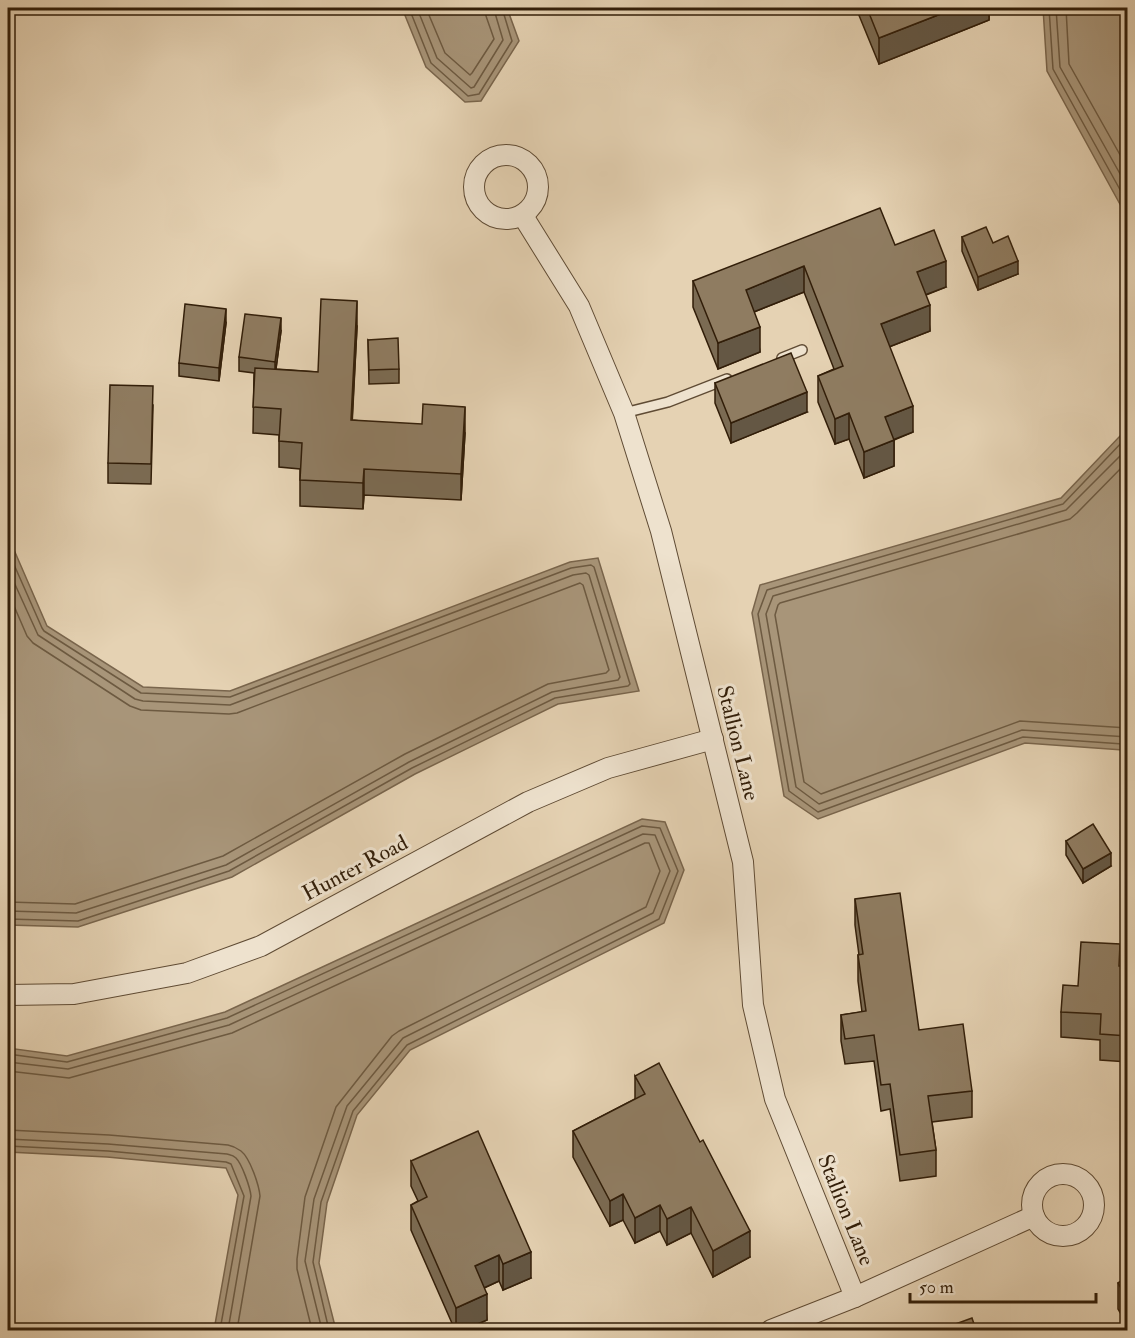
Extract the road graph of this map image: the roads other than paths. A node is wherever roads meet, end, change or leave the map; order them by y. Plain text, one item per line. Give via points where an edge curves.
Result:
1 (523, 216) dead end
2 (802, 350) dead end
3 (768, 363) edge
4 (735, 376) edge
5 (624, 413) junction
6 (712, 739) junction
7 (8, 995) edge
8 (1034, 1216) dead end
9 (855, 1297) junction
10 (771, 1330) edge

1 - 5 street, Stallion Lane via 579,306
2 - 3 lane
4 - 5 lane via 668,402
5 - 6 street, Stallion Lane via 661,531
6 - 7 street, Hunter Road via 608,768 528,802 261,946 187,973 74,994
6 - 9 street, Stallion Lane via 743,862 753,1005 775,1099
8 - 9 street, Stallion Lane
9 - 10 street, Stallion Lane

